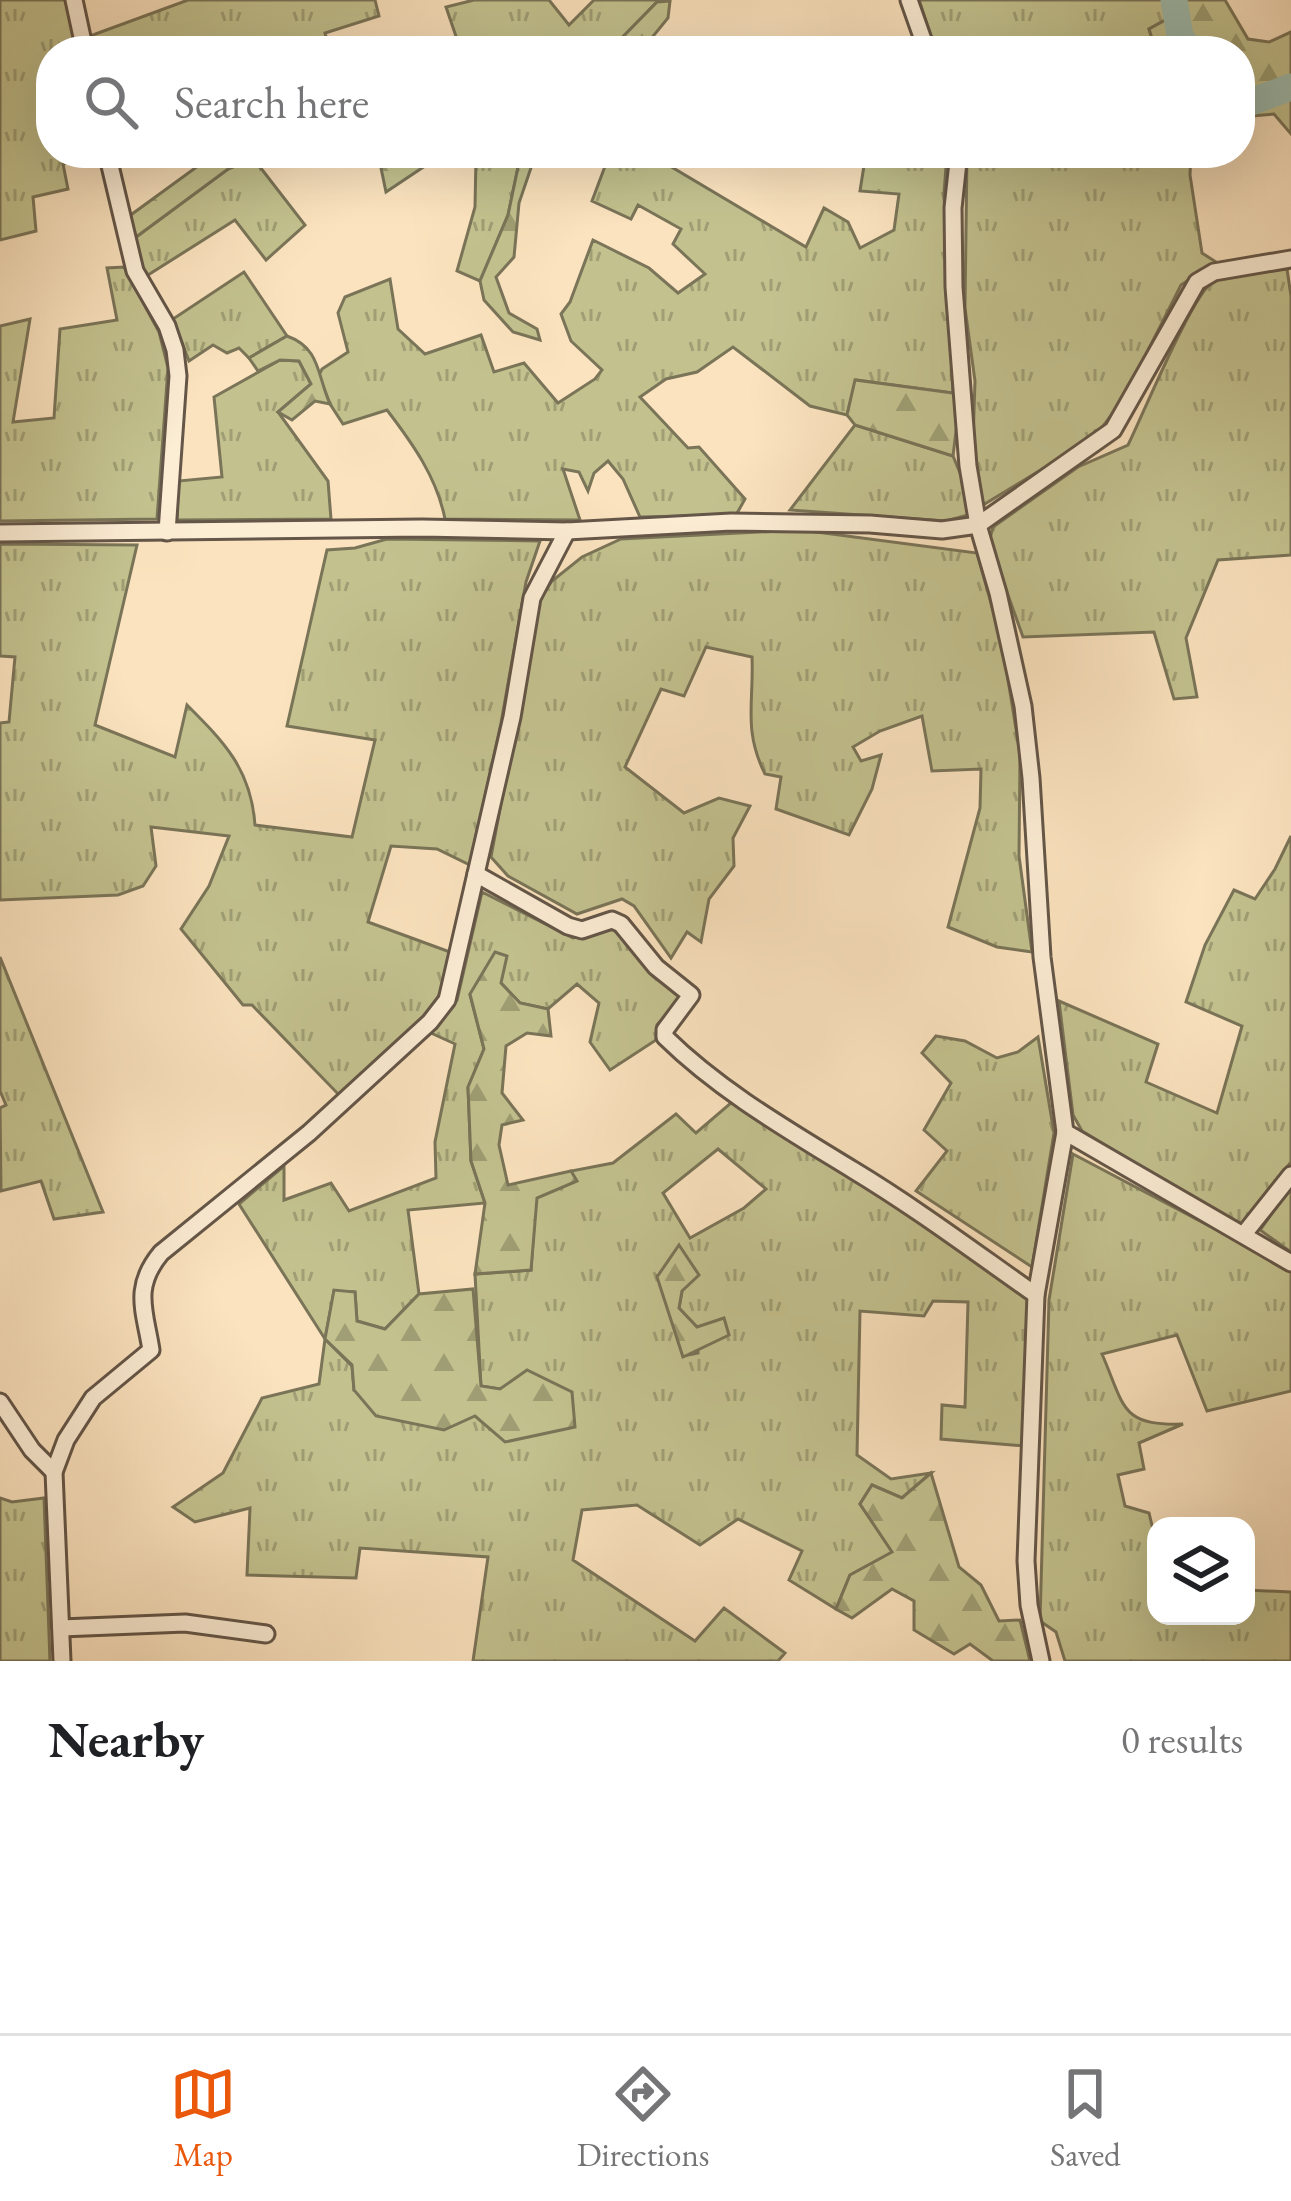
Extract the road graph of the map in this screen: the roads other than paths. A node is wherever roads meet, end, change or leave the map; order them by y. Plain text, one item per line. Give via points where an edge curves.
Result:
1 (74, 0) edge
2 (909, 0) edge
3 (82, 36) edge
4 (922, 36) edge
5 (111, 168) edge
6 (957, 168) edge
7 (1291, 260) edge
8 (978, 525) junction
9 (567, 531) junction
10 (167, 532) junction
11 (0, 533) edge
12 (476, 874) junction
13 (1065, 1132) junction
14 (1291, 1174) edge
15 (1244, 1234) junction
16 (1291, 1263) edge
17 (1036, 1295) junction
18 (0, 1402) edge
19 (54, 1472) junction
20 (61, 1628) junction
21 (266, 1634) dead end
22 (62, 1661) edge
23 (1040, 1661) edge

1 - 3 street
2 - 4 street
5 - 10 street via 135,272 175,350
6 - 8 street via 954,287
7 - 8 street via 1197,282 1113,430
8 - 9 street via 730,522
8 - 13 street via 1022,706
9 - 10 street
9 - 12 street via 532,598
10 - 11 street
12 - 17 street via 568,926 617,921 691,995 665,1030 679,1051
12 - 19 street via 441,1011 161,1253 140,1298 151,1351 93,1398
13 - 15 street
13 - 17 street
14 - 15 street
15 - 16 street
17 - 23 street via 1027,1561
18 - 19 street
19 - 20 street
20 - 21 street via 185,1623
20 - 22 street

